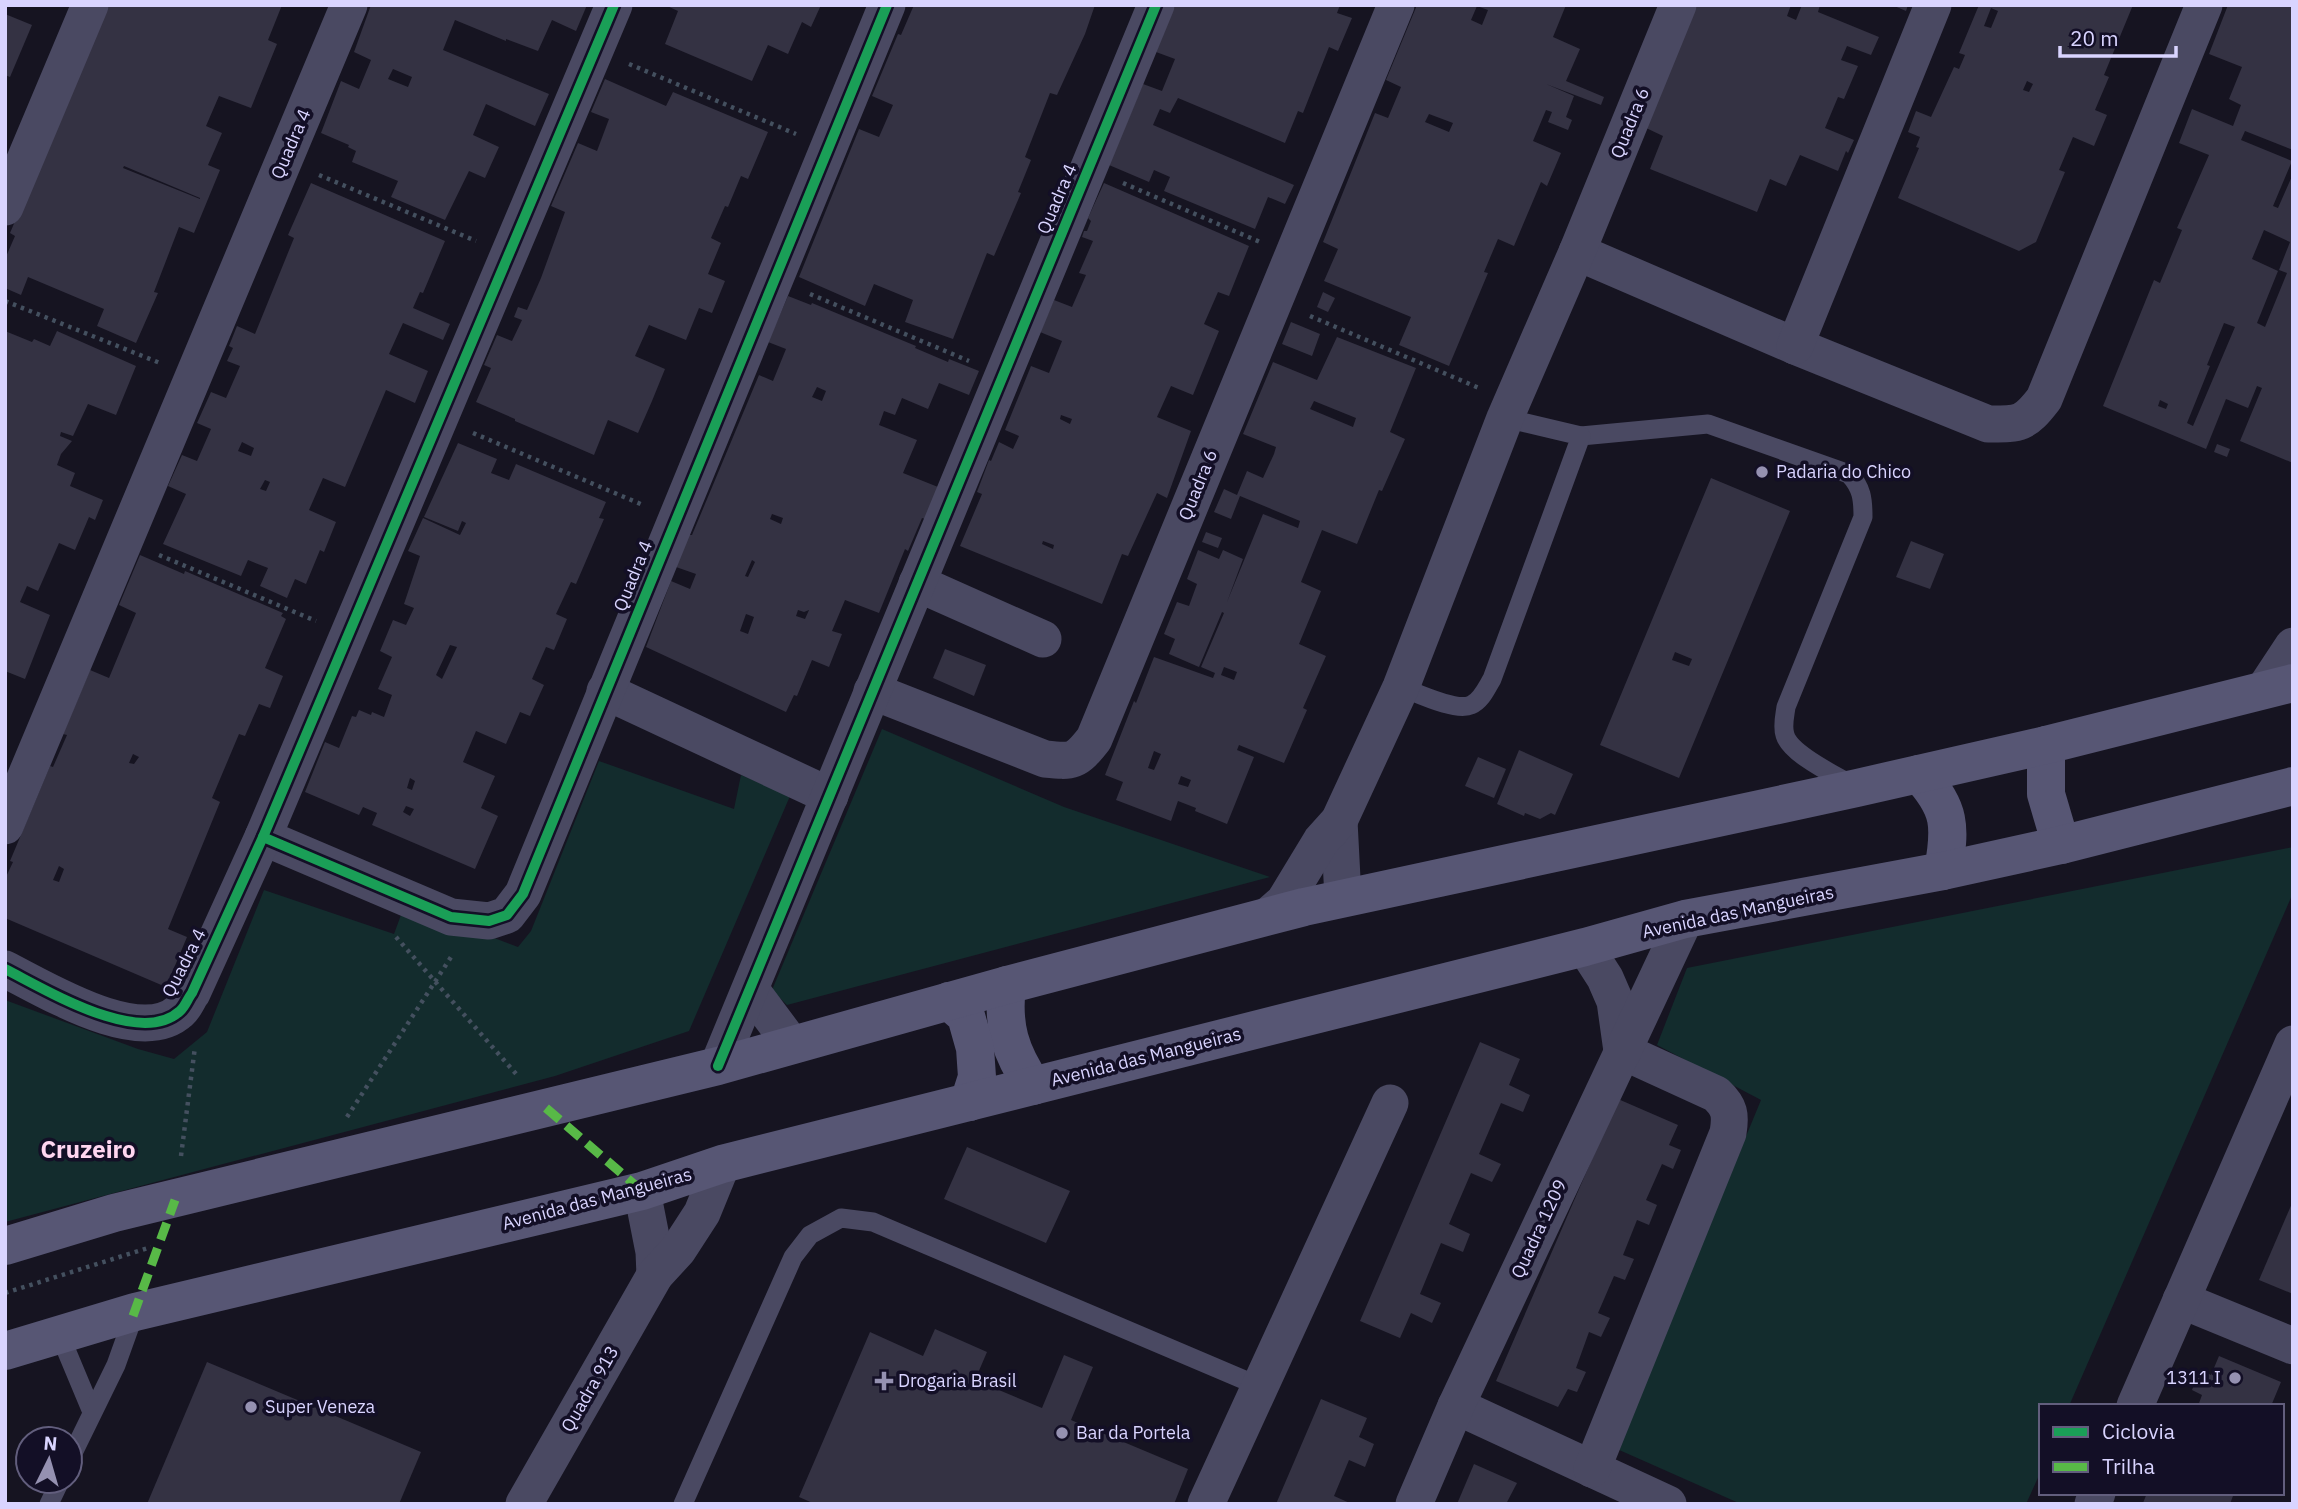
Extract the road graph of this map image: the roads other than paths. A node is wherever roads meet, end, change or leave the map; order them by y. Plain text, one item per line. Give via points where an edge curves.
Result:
1 (90, 5) edge
2 (349, 5) edge
3 (614, 5) edge
4 (887, 5) edge
5 (1156, 5) edge
6 (1396, 5) edge
7 (1678, 5) edge
8 (1933, 5) edge
9 (2204, 5) edge
10 (5, 207) edge
11 (1577, 252) junction
12 (1795, 346) junction
13 (1508, 410) junction
14 (1581, 436) junction
15 (917, 583) junction
16 (1043, 639) dead end
17 (2293, 646) edge
18 (1401, 687) junction
19 (2278, 687) edge
20 (605, 691) junction
21 (872, 691) junction
22 (2046, 745) junction
23 (1919, 774) junction
24 (2293, 786) edge
25 (1857, 788) junction
26 (830, 796) junction
27 (1339, 821) junction
28 (5, 826) edge
29 (263, 837) junction
30 (2061, 845) junction
31 (1943, 872) junction
32 (1343, 898) junction
33 (1268, 916) junction
34 (1685, 919) junction
35 (1585, 947) junction
36 (5, 969) edge
37 (1007, 985) junction
38 (751, 990) junction
39 (949, 1001) junction
40 (2293, 1044) edge
41 (792, 1045) junction
42 (1622, 1051) junction
43 (718, 1066) junction
44 (1033, 1086) junction
45 (969, 1102) junction
46 (1391, 1103) dead end
47 (722, 1164) junction
48 (642, 1191) junction
49 (5, 1246) edge
50 (655, 1275) junction
51 (2181, 1300) junction
52 (135, 1312) junction
53 (59, 1333) junction
54 (2293, 1346) edge
55 (5, 1351) edge
56 (1261, 1387) junction
57 (2136, 1404) edge
58 (1457, 1406) junction
59 (92, 1412) junction
60 (84, 1429) edge
61 (1592, 1469) junction
62 (524, 1504) edge
63 (683, 1504) edge
64 (1206, 1504) edge
65 (1414, 1504) edge
66 (1668, 1504) edge

1 - 10 street
2 - 28 street, Quadra 4
3 - 29 street, Quadra 4
4 - 20 street, Quadra 4
5 - 15 street, Quadra 4
6 - 21 street, Quadra 6 via 1094,739 1080,757 1069,762 1045,760
7 - 11 street, Quadra 6
8 - 12 street
9 - 12 street via 2044,399 2032,415 2017,424 1989,424
11 - 12 street
11 - 13 street, Quadra 6
13 - 14 lane
13 - 18 street, Quadra 6
14 - 18 lane via 1492,679 1480,698 1459,708
14 - 25 lane via 1708,424 1849,474 1858,484 1863,517 1786,707 1784,725 1785,736 1798,752
15 - 16 street
15 - 21 street, Quadra 4
17 - 19 street
18 - 27 street, Quadra 6
19 - 22 main road
20 - 26 street
20 - 29 street, Quadra 4 via 523,894 507,915 489,921 451,917
21 - 26 street, Quadra 4
22 - 23 main road
22 - 30 main road via 2046,794
23 - 25 main road
23 - 31 main road via 1937,793 1948,819
24 - 30 main road, Avenida das Mangueiras
25 - 32 main road
26 - 38 street, Quadra 4
27 - 32 street, Quadra 6
27 - 33 street, Quadra 6 via 1321,841 1284,902
29 - 36 street, Quadra 4 via 192,993 180,1011 162,1021 138,1023 102,1016
30 - 31 main road, Avenida das Mangueiras
31 - 34 main road, Avenida das Mangueiras
32 - 33 main road
33 - 37 main road
34 - 35 main road, Avenida das Mangueiras
34 - 42 street, Quadra 1209
35 - 42 street via 1615,1001
35 - 44 main road, Avenida das Mangueiras
37 - 39 main road
37 - 44 main road via 1007,1030 1017,1063
38 - 41 street
38 - 43 street, Quadra 4
39 - 41 main road
39 - 45 main road via 966,1016 975,1048 976,1077
40 - 51 street
41 - 43 main road
42 - 58 street, Quadra 1209
42 - 61 street via 1716,1094 1728,1105 1731,1118
43 - 49 main road via 114,1213
44 - 45 main road, Avenida das Mangueiras
45 - 47 main road, Avenida das Mangueiras
46 - 56 street
47 - 48 main road, Avenida das Mangueiras
47 - 50 street, Quadra 913 via 702,1213
48 - 50 street
48 - 52 main road, Avenida das Mangueiras
50 - 62 street, Quadra 913
51 - 54 street
51 - 57 street
52 - 53 main road, Avenida das Mangueiras
52 - 59 lane
53 - 55 main road, Avenida das Mangueiras
53 - 59 lane
56 - 63 lane via 873,1222 841,1218 810,1236 793,1257
56 - 64 street
58 - 61 street
58 - 65 street, Quadra 1209
59 - 60 lane
61 - 66 street

